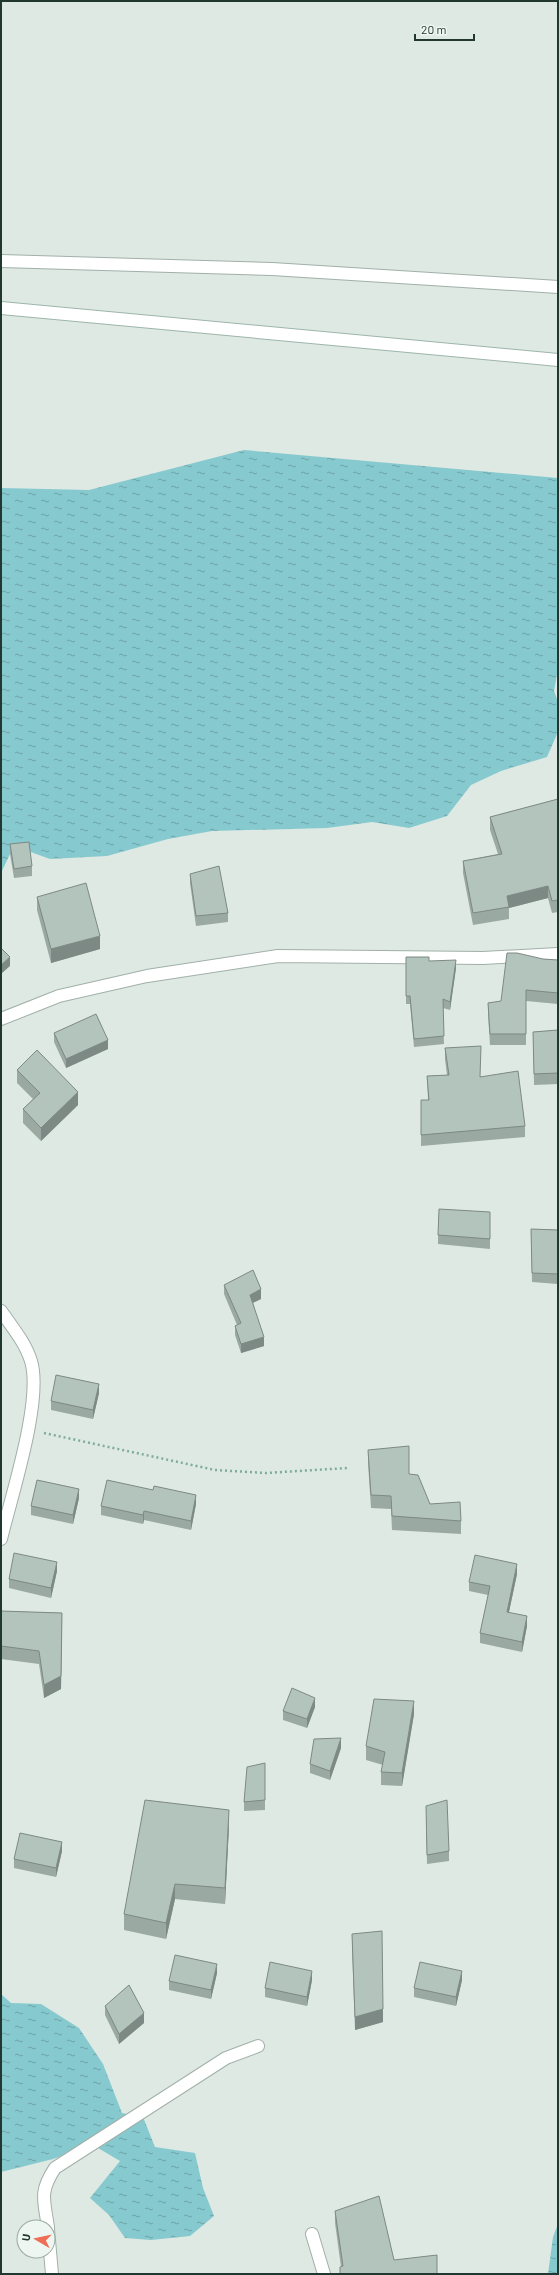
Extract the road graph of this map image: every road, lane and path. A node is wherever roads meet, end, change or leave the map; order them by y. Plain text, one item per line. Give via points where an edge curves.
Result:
1 (1, 261) edge
2 (558, 287) edge
3 (1, 308) edge
4 (558, 360) edge
5 (558, 954) edge
6 (1, 1019) edge
7 (1, 1312) edge
8 (28, 1430) junction
9 (347, 1468) dead end
10 (1, 1538) edge
11 (258, 2046) dead end
12 (47, 2219) edge
13 (312, 2234) dead end
14 (51, 2259) edge
15 (52, 2274) edge
16 (324, 2274) edge

1 - 2 street via 272,269
3 - 4 street
5 - 6 street via 483,958 278,956 147,976 59,996
7 - 8 street via 22,1340 31,1362 34,1388
8 - 9 path via 216,1470 266,1473
8 - 10 street
11 - 12 street via 226,2058 55,2168 45,2183 43,2194
13 - 16 street
14 - 15 street

